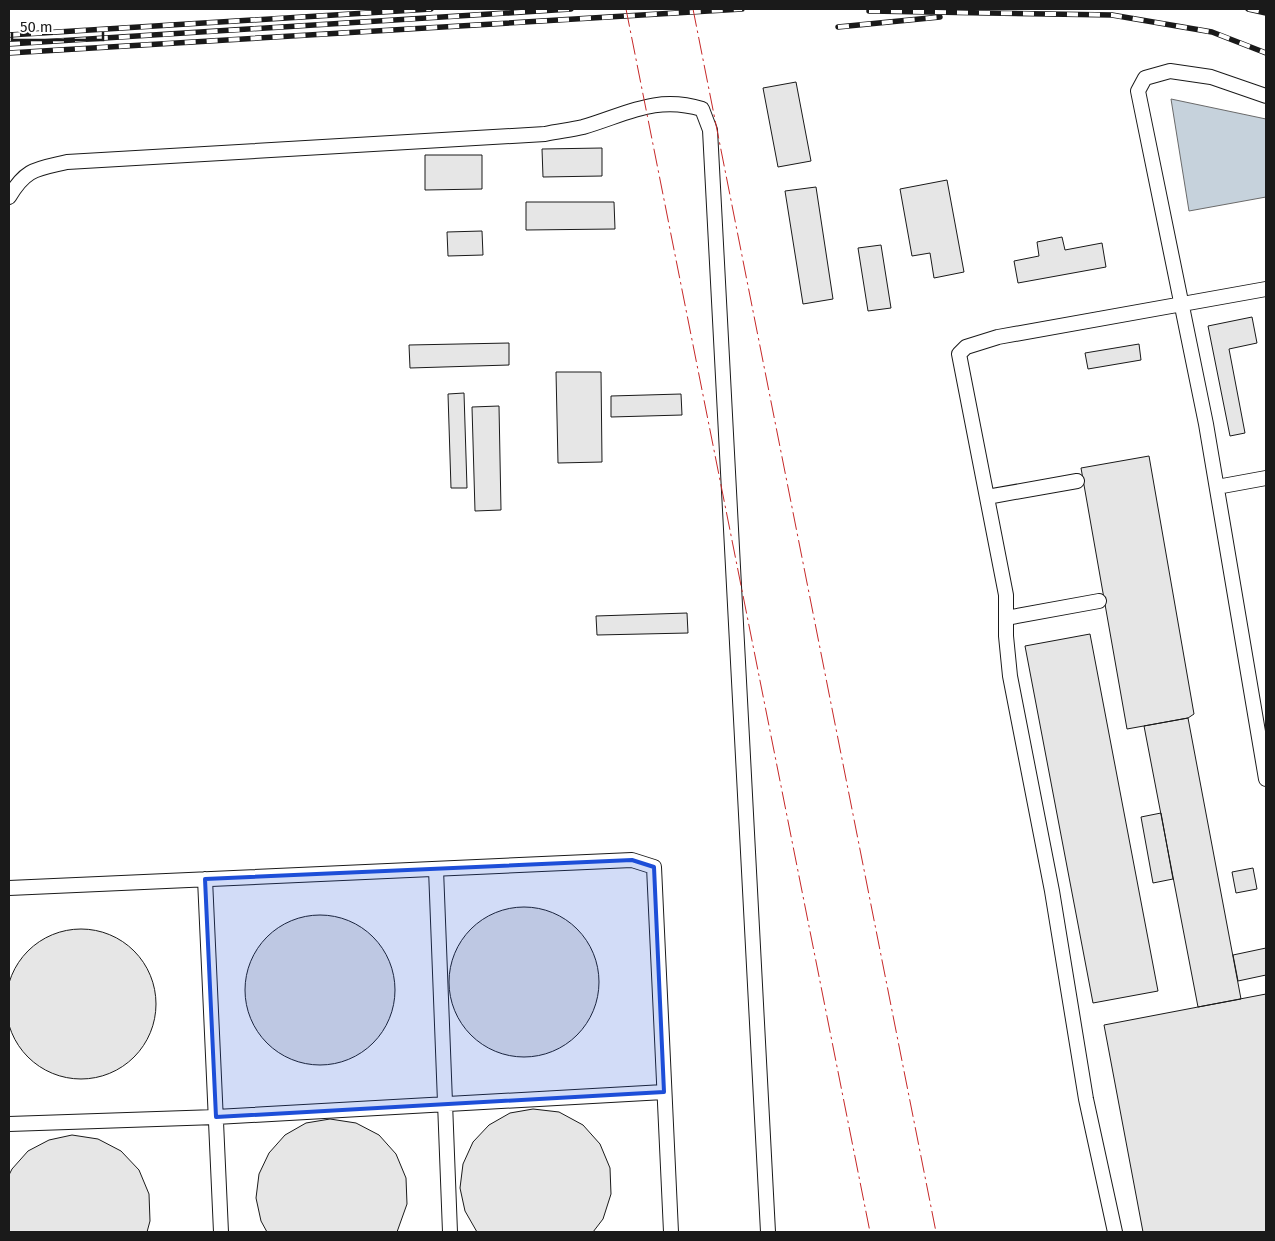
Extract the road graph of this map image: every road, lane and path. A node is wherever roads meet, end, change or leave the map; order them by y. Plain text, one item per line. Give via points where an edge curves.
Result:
1 (1266, 96) edge
2 (9, 197) edge
3 (1266, 289) edge
4 (1182, 304) junction
5 (1266, 478) edge
6 (1077, 481) dead end
7 (1217, 487) junction
8 (987, 497) junction
9 (1099, 601) dead end
10 (1006, 618) junction
11 (1266, 779) edge
12 (436, 869) junction
13 (205, 880) junction
14 (9, 888) edge
15 (664, 1092) junction
16 (445, 1104) junction
17 (216, 1117) junction
18 (9, 1124) edge
19 (221, 1232) edge
20 (450, 1232) edge
21 (670, 1232) edge
22 (768, 1232) edge
23 (1116, 1232) edge

1 - 4 street via 1211,77 1170,71 1145,78 1138,91
2 - 22 street via 17,183 33,170 67,162 545,134 581,127 651,105 681,103 702,109 710,130
3 - 4 street
4 - 7 street
4 - 8 street via 998,338 966,347 959,354
5 - 7 street
6 - 8 street
7 - 11 street
8 - 10 street via 1006,596
9 - 10 street
10 - 23 street via 1010,676 1052,892 1086,1099
12 - 13 street
12 - 15 street via 632,860 654,867
12 - 16 street
13 - 14 street
13 - 17 street
15 - 16 street
15 - 21 street
16 - 17 street
16 - 20 street
17 - 18 street
17 - 19 street

